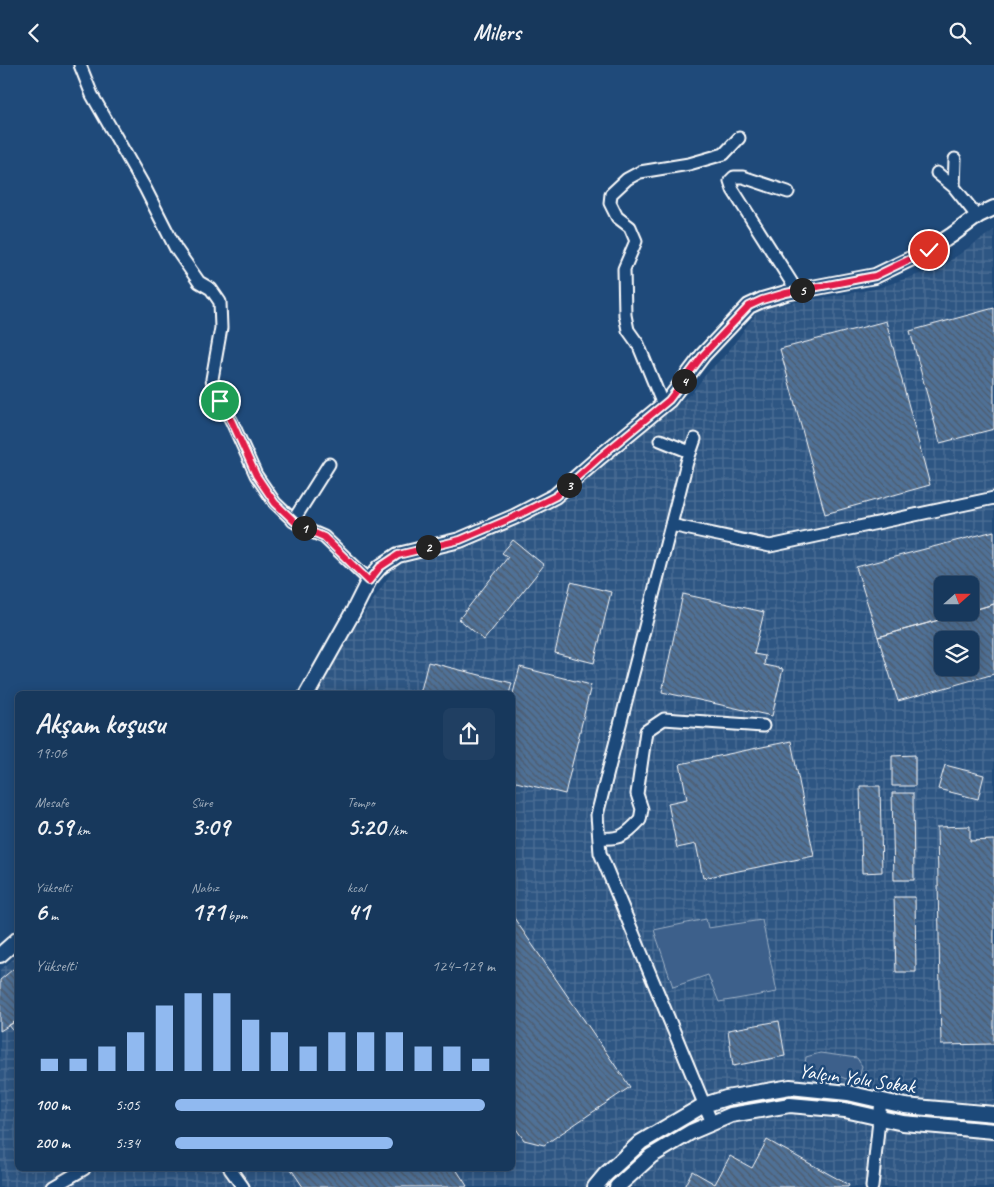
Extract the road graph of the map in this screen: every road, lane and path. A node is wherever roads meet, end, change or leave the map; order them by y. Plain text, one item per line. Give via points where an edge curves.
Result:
1 (80, 65) edge
2 (739, 138) dead end
3 (955, 159) dead end
4 (937, 173) dead end
5 (954, 187) junction
6 (788, 192) dead end
7 (994, 208) edge
8 (977, 217) junction
9 (797, 291) junction
10 (663, 405) junction
11 (695, 439) dead end
12 (660, 440) dead end
13 (690, 452) junction
14 (329, 464) dead end
15 (994, 498) edge
16 (293, 521) junction
17 (671, 525) junction
18 (369, 581) junction
19 (309, 691) edge
20 (763, 727) dead end
21 (599, 838) junction
22 (15, 942) edge
23 (0, 955) edge
24 (882, 1101) junction
25 (704, 1105) junction
26 (994, 1114) edge
27 (880, 1118) junction
28 (712, 1123) junction
29 (994, 1131) edge
30 (81, 1171) edge
31 (231, 1171) edge
32 (53, 1187) edge
33 (243, 1187) edge
34 (595, 1187) edge
35 (617, 1187) edge
36 (872, 1187) edge

1 - 16 street via 92,95 176,249 199,282 211,289 220,302 222,328 212,379 214,389 256,475 275,503
2 - 10 street via 724,154 640,172 612,193 610,203 617,217 630,227 636,241 624,269 628,330 638,345
3 - 5 street
4 - 5 street
5 - 8 street
6 - 9 street via 743,177 734,177 730,181
7 - 8 street
8 - 9 street via 929,250 875,276
9 - 10 street via 749,306 703,355
10 - 18 street via 556,496 460,540 398,555 380,567
11 - 13 street
12 - 13 street
13 - 17 street
14 - 16 street
15 - 17 street via 770,546
16 - 18 street via 324,537
17 - 21 street via 597,815
18 - 19 street
20 - 21 street via 664,719 646,731 637,794 642,809 640,820 623,836
21 - 25 street via 600,853
22 - 23 street
24 - 25 street, Yalçın Yolu Sokak via 848,1093 790,1087
24 - 26 street, Yalçın Yolu Sokak
24 - 27 street
25 - 28 street
25 - 34 street, Yalçın Yolu Sokak via 641,1142
27 - 28 street, Yalçın Yolu Sokak via 845,1110 790,1105 731,1115
27 - 29 street, Yalçın Yolu Sokak
27 - 36 street
28 - 35 street, Yalçın Yolu Sokak via 651,1156
30 - 32 street
31 - 33 street

